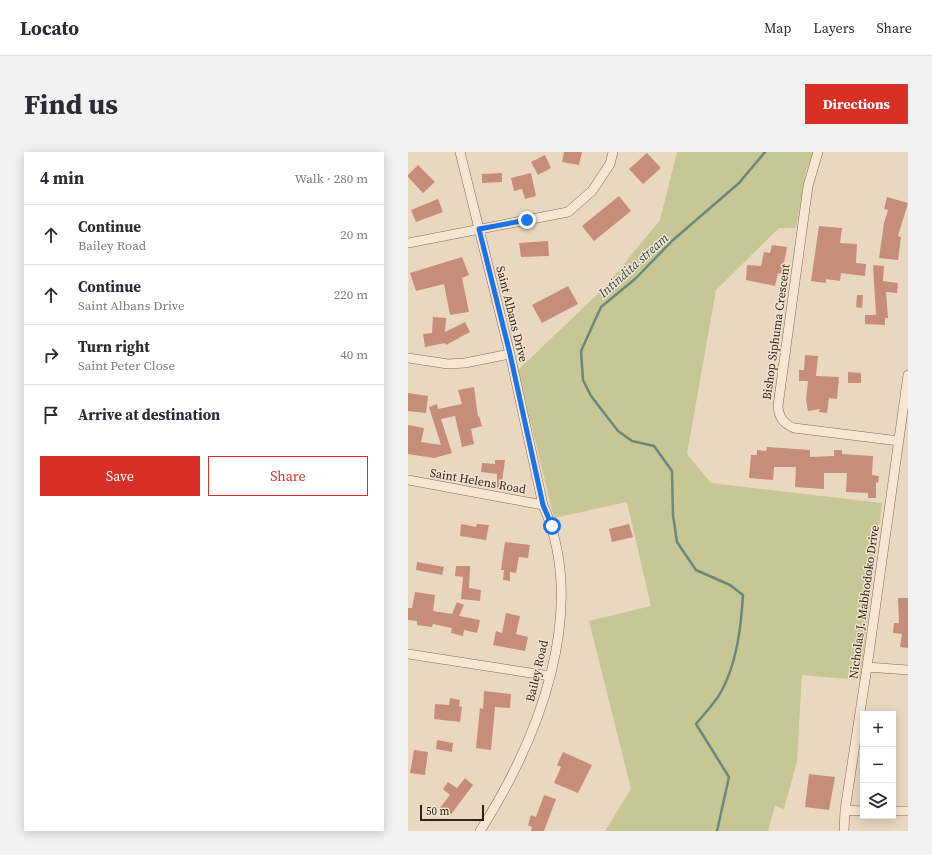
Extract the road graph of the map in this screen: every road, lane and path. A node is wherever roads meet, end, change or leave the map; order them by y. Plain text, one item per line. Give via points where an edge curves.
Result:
1 (460, 152) edge
2 (613, 152) edge
3 (818, 152) edge
4 (479, 229) junction
5 (408, 243) edge
6 (510, 354) junction
7 (408, 358) edge
8 (908, 375) edge
9 (899, 441) junction
10 (408, 480) edge
11 (543, 505) junction
12 (408, 654) edge
13 (867, 667) junction
14 (908, 670) edge
15 (550, 676) junction
16 (845, 810) junction
17 (860, 811) edge
18 (896, 811) edge
19 (908, 811) edge
20 (480, 831) edge
21 (844, 831) edge

1 - 4 street, Saint Albans Drive
2 - 4 street via 610,164 592,191 568,212
3 - 9 street, Bishop Siphuma Crescent via 808,186 779,398 779,414 781,420 794,428
4 - 5 street
4 - 6 street, Saint Albans Drive
6 - 7 street via 448,364
6 - 11 street, Saint Albans Drive
8 - 9 street, Nicholas J. Mabhodoko Drive
9 - 13 street, Nicholas J. Mabhodoko Drive
10 - 11 street, Saint Helens Road
11 - 15 street, Bailey Road via 552,526 556,545 562,604
12 - 15 street
13 - 14 street
13 - 16 street, Nicholas J. Mabhodoko Drive
15 - 20 street, Bailey Road via 530,738 497,804
16 - 17 street
16 - 21 street, Nicholas J. Mabhodoko Drive
18 - 19 street

